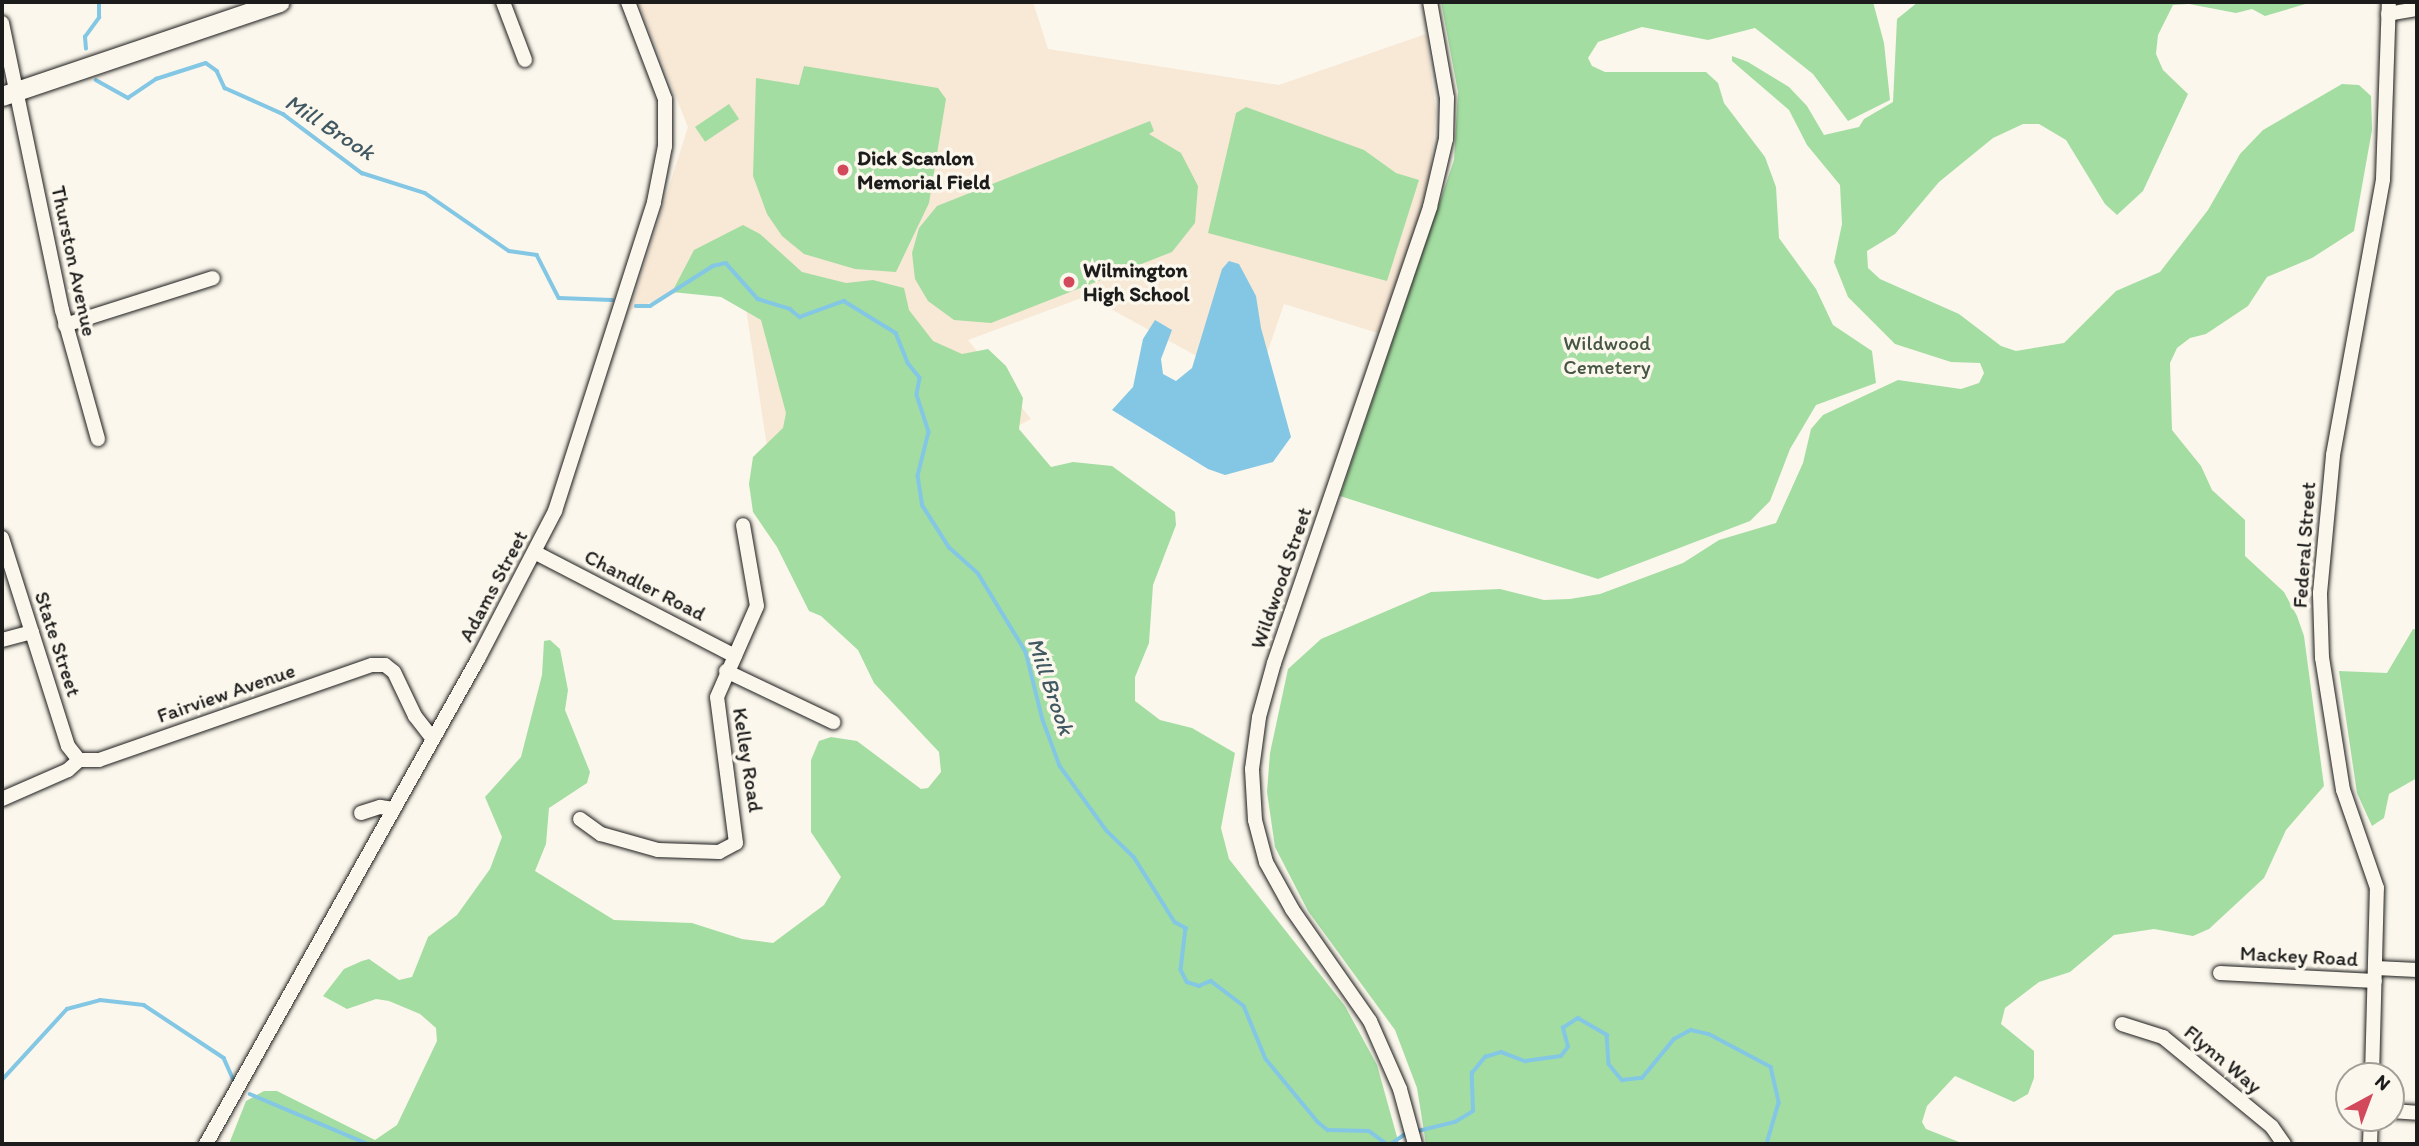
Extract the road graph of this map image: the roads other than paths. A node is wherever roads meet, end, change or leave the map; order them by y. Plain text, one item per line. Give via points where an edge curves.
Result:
1 (279, 2) edge
2 (503, 2) edge
3 (628, 2) edge
4 (1430, 2) edge
5 (2388, 8) edge
6 (2415, 8) edge
7 (2, 23) edge
8 (525, 60) dead end
9 (8, 94) edge
10 (213, 278) dead end
11 (65, 325) junction
12 (98, 439) dead end
13 (743, 525) dead end
14 (2, 538) edge
15 (536, 553) junction
16 (32, 632) junction
17 (2, 640) edge
18 (735, 656) junction
19 (726, 671) junction
20 (833, 722) dead end
21 (433, 739) junction
22 (79, 760) junction
23 (2, 799) edge
24 (394, 809) junction
25 (361, 813) dead end
26 (580, 819) dead end
27 (2417, 970) edge
28 (2220, 973) dead end
29 (2376, 975) junction
30 (2123, 1024) dead end
31 (2373, 1062) edge
32 (206, 1144) edge
33 (1415, 1144) edge
34 (2284, 1144) edge

1 - 9 main road
2 - 8 street
3 - 15 street, Adams Street via 664,99 663,157 654,202 582,429
4 - 33 street, Wildwood Street via 1447,98 1446,139 1430,207 1277,652 1259,717 1252,769 1255,820 1266,862 1288,903 1370,1021
5 - 6 street, Federal Street
5 - 29 street, Federal Street via 2383,179 2333,455 2320,593 2322,658 2341,779 2377,888
7 - 9 street, Thurston Avenue
9 - 11 street, Thurston Avenue
10 - 11 street
11 - 12 street, Thurston Avenue
13 - 18 street, Kelley Road via 757,606
14 - 16 street, State Street
15 - 18 street, Chandler Road
15 - 21 street, Adams Street
16 - 17 street
16 - 22 street, State Street via 68,746
18 - 19 street, Kelley Road
19 - 20 street
19 - 26 street, Kelley Road via 717,701 738,836 733,848 719,852 646,848 601,834
21 - 22 street, Fairview Avenue via 415,716 394,672 376,665 99,760
21 - 24 street, Adams Street
22 - 23 street, Fairview Avenue via 68,770
24 - 25 street via 380,807
24 - 32 street, Adams Street
27 - 29 street, Mackey Road
28 - 29 street, Mackey Road
29 - 31 street, Federal Street
30 - 34 street, Flynn Way via 2163,1037 2272,1127

